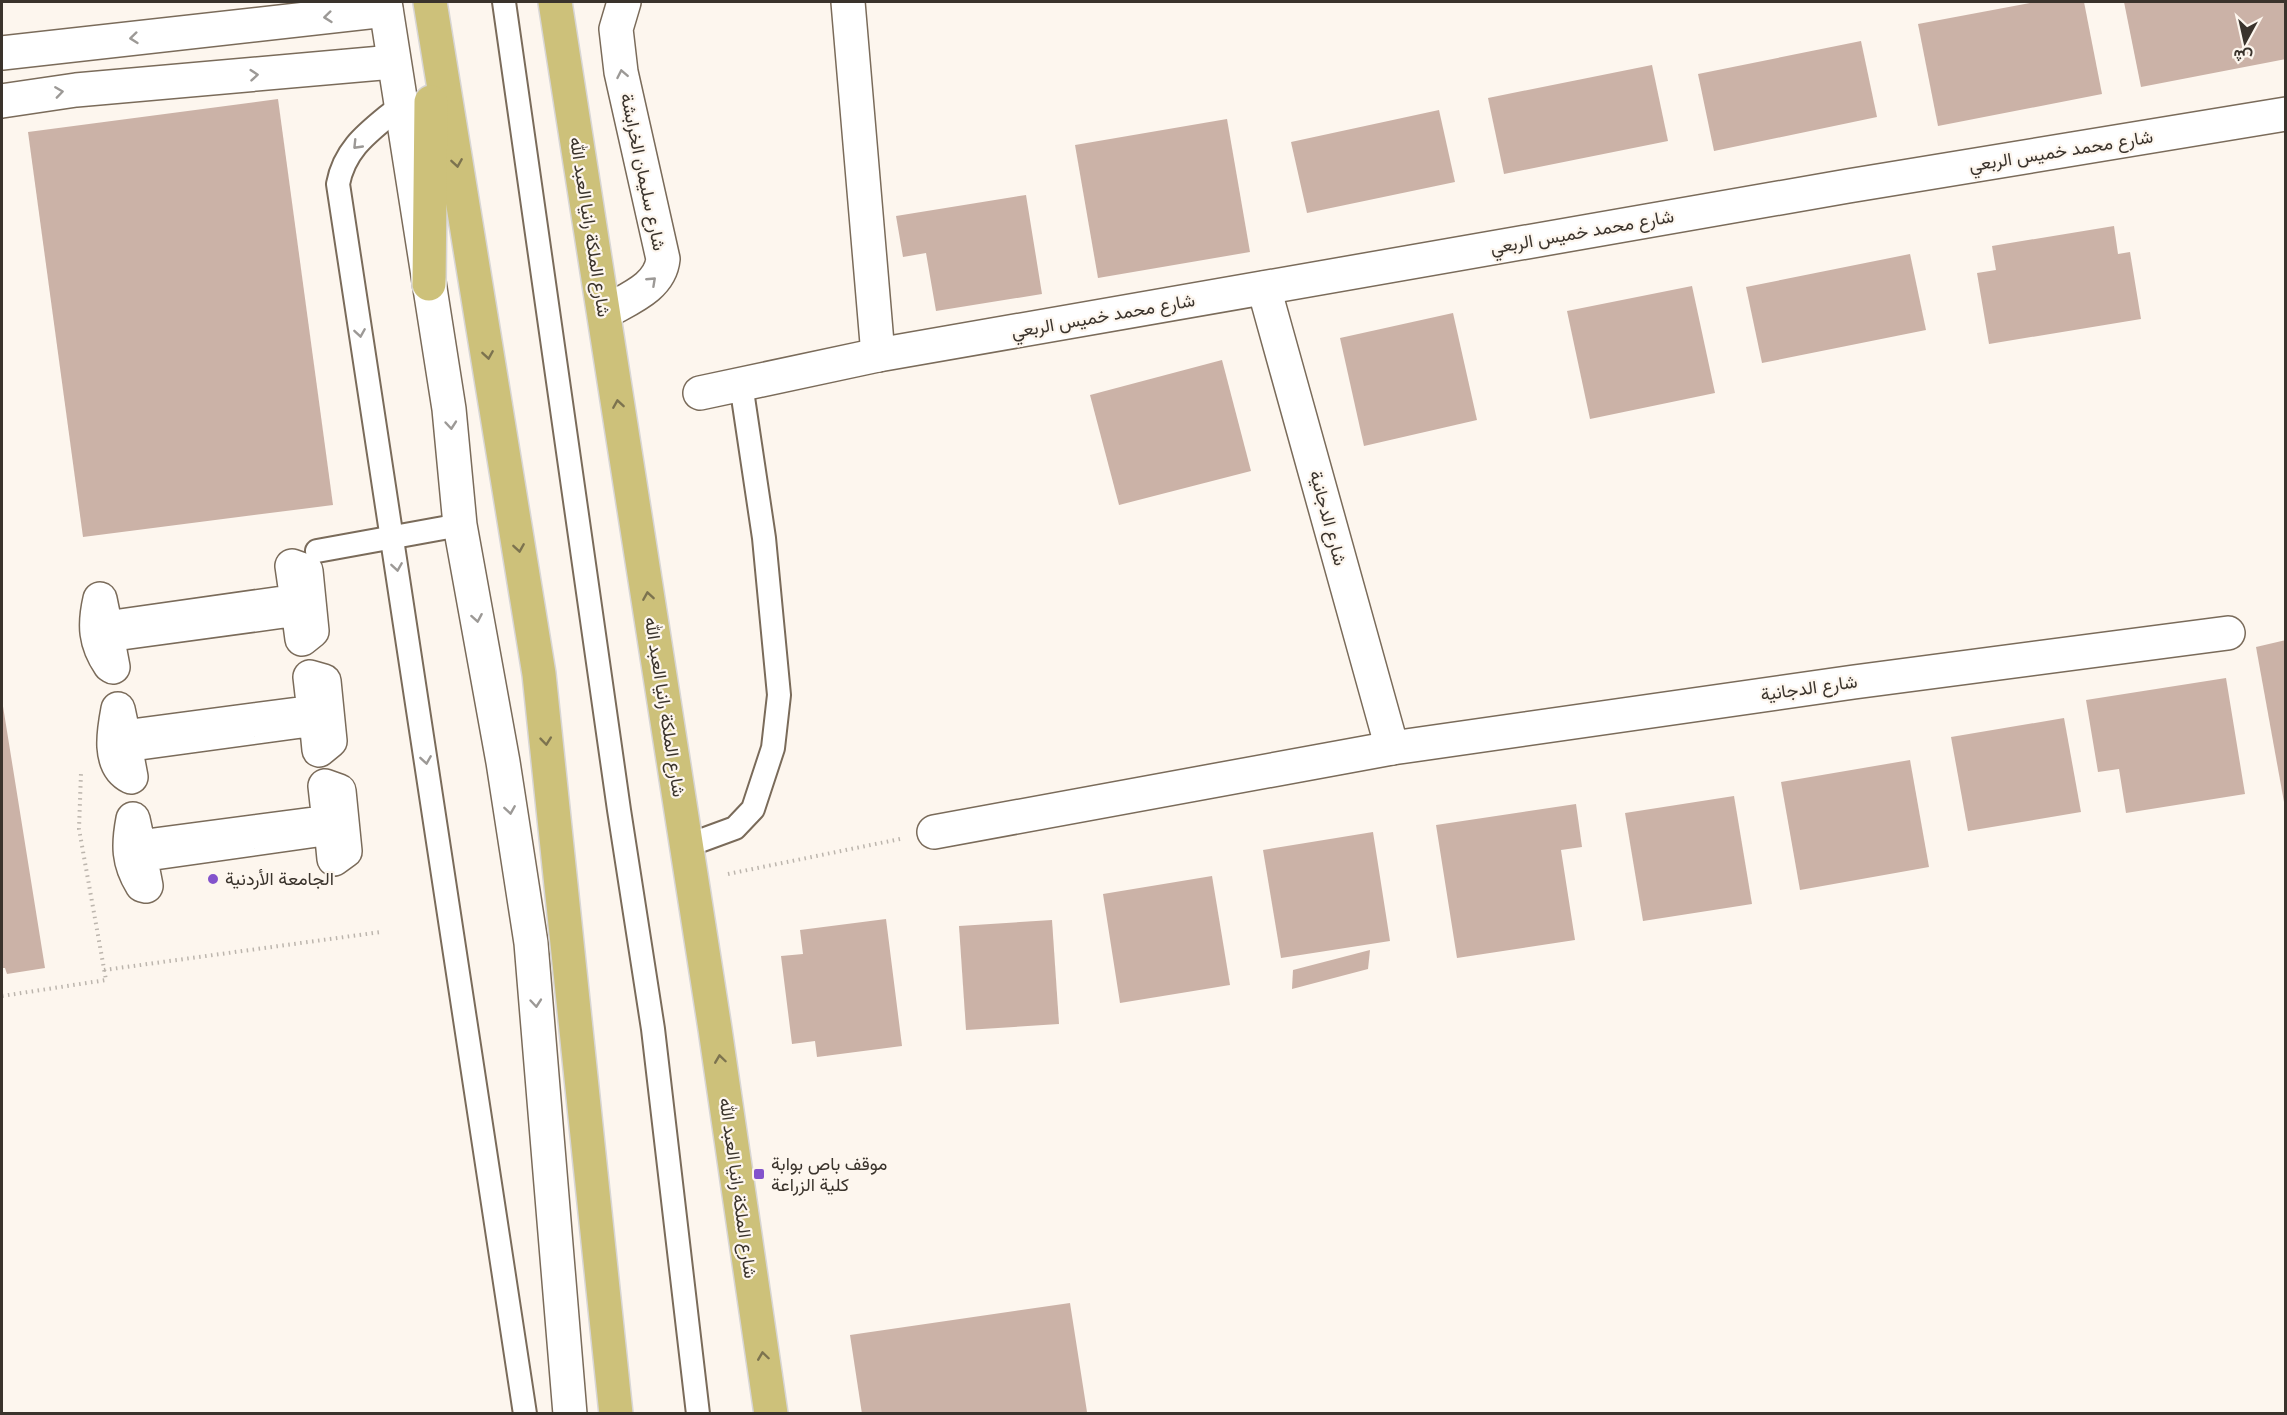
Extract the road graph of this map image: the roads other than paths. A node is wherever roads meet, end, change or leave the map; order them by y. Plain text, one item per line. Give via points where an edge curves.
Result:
1 (504, 2) edge
2 (555, 2) edge
3 (624, 2) edge
4 (848, 2) edge
5 (385, 6) edge
6 (431, 7) edge
7 (2, 53) edge
8 (393, 62) junction
9 (2, 101) edge
10 (400, 106) junction
11 (2286, 114) edge
12 (429, 284) junction
13 (1264, 288) junction
14 (604, 313) junction
15 (878, 355) junction
16 (741, 384) junction
17 (700, 393) dead end
18 (460, 525) junction
19 (392, 536) junction
20 (317, 551) dead end
21 (2228, 633) dead end
22 (302, 639) joint
23 (1392, 748) junction
24 (319, 750) joint
25 (934, 831) road end
26 (686, 846) junction
27 (334, 859) joint
28 (525, 1413) edge
29 (570, 1413) edge
30 (616, 1413) edge
31 (698, 1413) edge
32 (771, 1413) edge

1 - 31 lane via 653,1029
2 - 14 main road, شارع الملكة رانيا العبد الله
14 -> 3 street, شارع سليمان الخرابشة via 656,281 663,259 621,72 616,29
4 - 15 street
5 -> 7 street
5 - 8 street
6 - 12 main road
6 -> 30 main road via 539,674
9 -> 8 street via 76,90
8 - 10 street
10 - 12 street
10 -> 19 lane via 355,146 341,168 338,184
11 - 13 street, شارع محمد خميس الربعي
12 -> 18 street via 449,409
13 - 15 street, شارع محمد خميس الربعي
13 - 23 street, شارع الدجانية
26 -> 14 main road, شارع الملكة رانيا العبد الله
15 - 16 street, شارع محمد خميس الربعي
16 - 17 street, شارع محمد خميس الربعي
16 - 26 lane via 764,538 779,695 776,727 768,767 753,809 735,828
18 - 19 lane
18 -> 29 street via 531,944
19 - 20 lane
19 -> 28 lane
21 - 23 street, شارع الدجانية
22 - 22 street via 312,631 306,571 292,566 297,602 106,628 100,599 96,623 99,647 113,666 107,635 298,609
23 - 25 street, شارع الدجانية
24 - 24 street via 330,741 324,681 310,676 314,712 124,737 117,709 116,756 131,777 125,745 316,719
32 -> 26 main road, شارع الملكة رانيا العبد الله
27 - 27 street via 345,851 339,791 325,786 329,822 139,847 133,819 129,843 132,866 146,886 140,855 331,828

